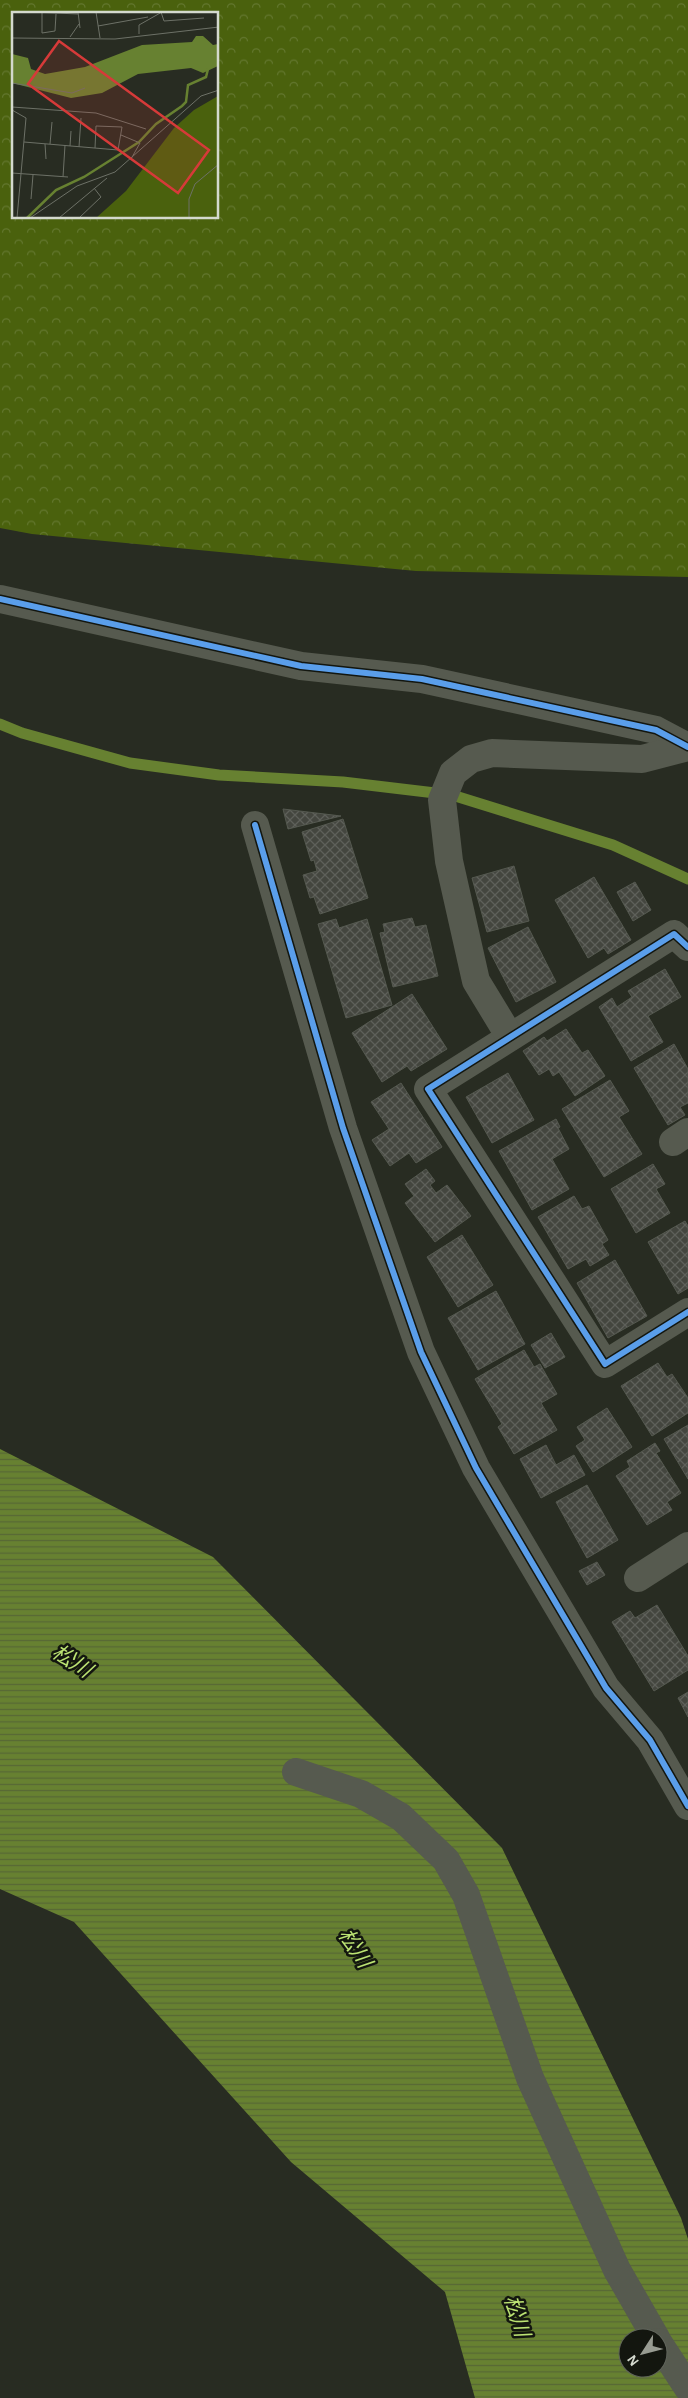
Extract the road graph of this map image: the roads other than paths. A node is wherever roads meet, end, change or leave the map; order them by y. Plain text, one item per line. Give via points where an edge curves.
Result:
1 (0, 599) edge
2 (688, 747) edge
3 (255, 824) dead end
4 (688, 947) edge
5 (510, 1037) junction
6 (688, 1312) edge
7 (688, 1546) edge
8 (638, 1578) dead end
9 (296, 1772) dead end
10 (688, 1806) edge
11 (650, 2328) edge
12 (668, 2357) edge
13 (688, 2388) edge

1 - 2 street via 301,666 422,679 656,730
2 - 5 street via 642,760 492,753 471,759 453,774 442,800 449,861 468,953 476,981
3 - 10 street via 343,1128 421,1352 476,1468 606,1688 650,1740
4 - 5 street via 674,934
5 - 6 street via 428,1089 605,1364
7 - 8 street
9 - 11 street via 361,1794 401,1817 446,1860 466,1895 530,2078 617,2270
12 - 13 street

